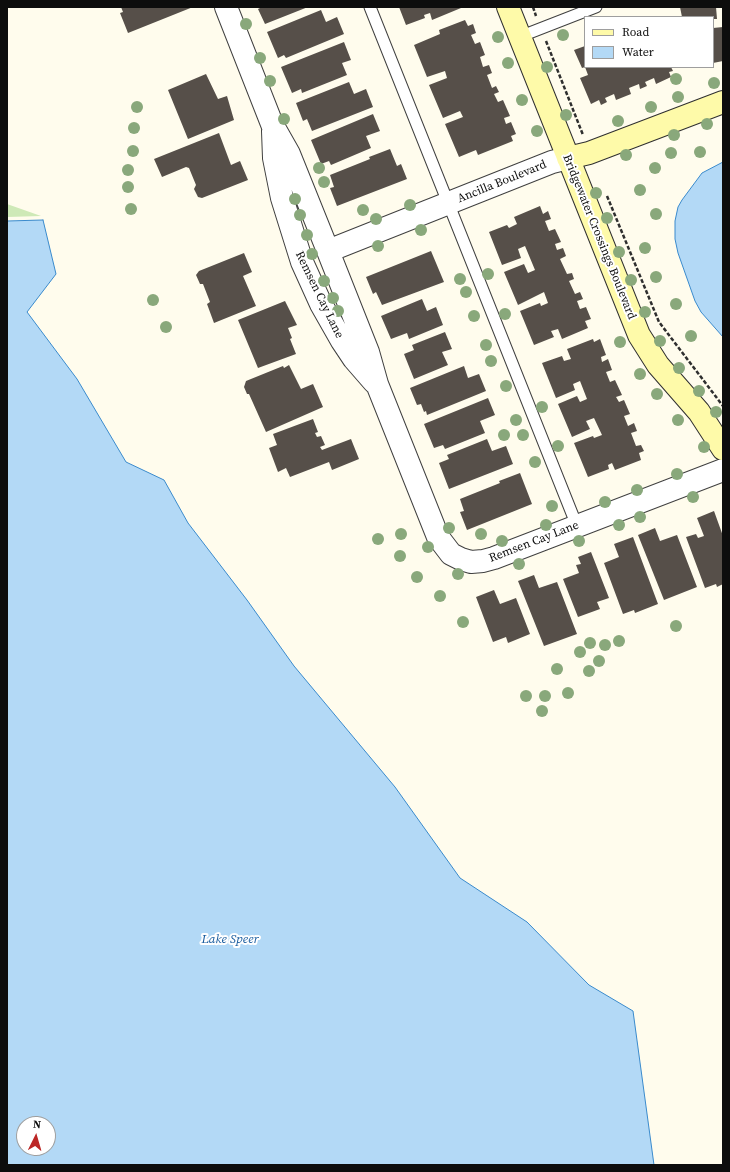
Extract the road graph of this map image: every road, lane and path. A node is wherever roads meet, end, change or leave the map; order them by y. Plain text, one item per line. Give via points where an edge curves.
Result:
1 (226, 7) edge
2 (370, 7) edge
3 (508, 7) edge
4 (532, 7) edge
5 (596, 7) edge
6 (541, 28) junction
7 (520, 37) junction
8 (723, 102) edge
9 (272, 124) junction
10 (589, 153) junction
11 (568, 158) junction
12 (606, 193) dead end
13 (448, 204) junction
14 (328, 251) junction
15 (377, 384) junction
16 (723, 406) edge
17 (723, 449) edge
18 (723, 470) edge
19 (577, 526) junction

1 - 9 street, Remsen Cay Lane
2 - 13 lane
3 - 7 street, Bridgewater Crossings Boulevard
4 - 6 path
5 - 6 lane
6 - 7 lane
6 - 10 path via 582,128
7 - 11 street, Bridgewater Crossings Boulevard
8 - 10 street, Ancilla Boulevard
9 - 14 street, Remsen Cay Lane via 288,154
9 - 15 street, Remsen Cay Lane via 274,158 282,198 302,262 321,304 342,341 358,365
10 - 11 street, Ancilla Boulevard
11 - 13 street, Ancilla Boulevard
11 - 17 street, Bridgewater Crossings Boulevard via 639,335 658,365 699,412
12 - 16 path via 659,322
13 - 14 street, Ancilla Boulevard
13 - 19 lane
14 - 15 street, Remsen Cay Lane via 368,352
15 - 19 street, Remsen Cay Lane via 438,537 451,554 461,559 483,561
18 - 19 street, Remsen Cay Lane

